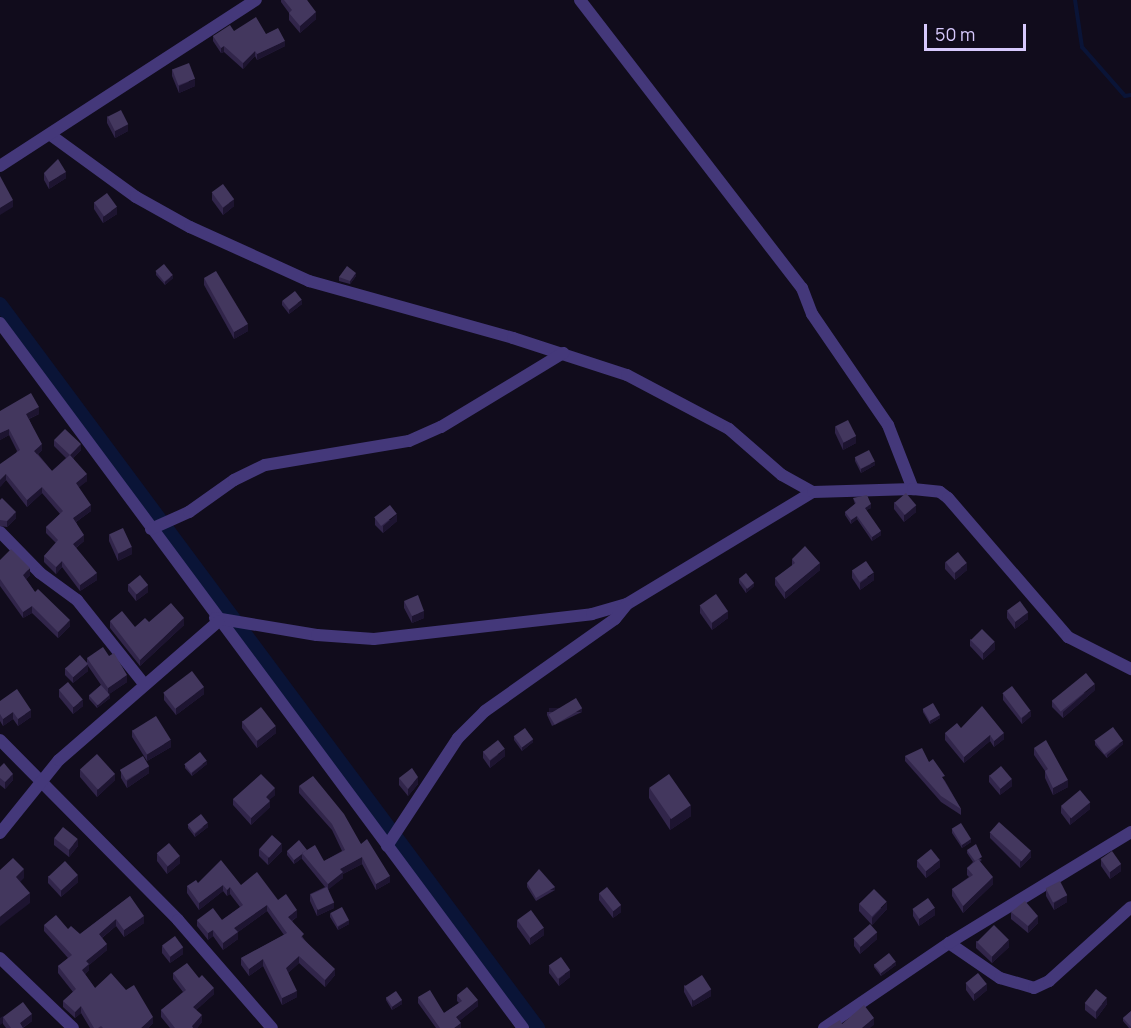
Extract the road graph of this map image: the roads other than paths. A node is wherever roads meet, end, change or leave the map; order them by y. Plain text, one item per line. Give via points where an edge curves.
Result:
1 (256, 0) edge
2 (580, 0) edge
3 (52, 136) junction
4 (0, 166) edge
5 (0, 323) edge
6 (563, 353) junction
7 (914, 489) junction
8 (813, 492) junction
9 (151, 529) junction
10 (0, 532) edge
11 (627, 604) junction
12 (217, 620) junction
13 (1131, 669) edge
14 (144, 684) junction
15 (0, 740) edge
16 (42, 782) junction
17 (1131, 832) edge
18 (0, 833) edge
19 (387, 846) junction
20 (1131, 907) edge
21 (949, 943) junction
22 (0, 958) edge
23 (73, 1028) edge
24 (272, 1028) edge
25 (523, 1028) edge
26 (824, 1028) edge

1 - 3 street via 195,37
2 - 7 street via 802,288 812,314 888,425
3 - 4 street
3 - 6 street via 96,172 136,197 190,227 309,281
5 - 9 street
6 - 8 street via 627,375 694,408 729,429 782,475
6 - 9 street via 441,427 409,441 265,465 234,480 189,512
7 - 8 street
7 - 13 street via 940,492 948,498 1068,637
8 - 11 street
9 - 12 street
10 - 14 street via 40,573 77,600
11 - 12 street via 552,620 374,639
11 - 19 street via 615,619 485,711 458,738
12 - 14 street
12 - 19 street
14 - 16 street via 59,760
15 - 16 street
16 - 18 street
16 - 24 street via 178,920
17 - 21 street
19 - 25 street
20 - 21 street via 1049,981 1034,988 1000,978
21 - 26 street
22 - 23 street

